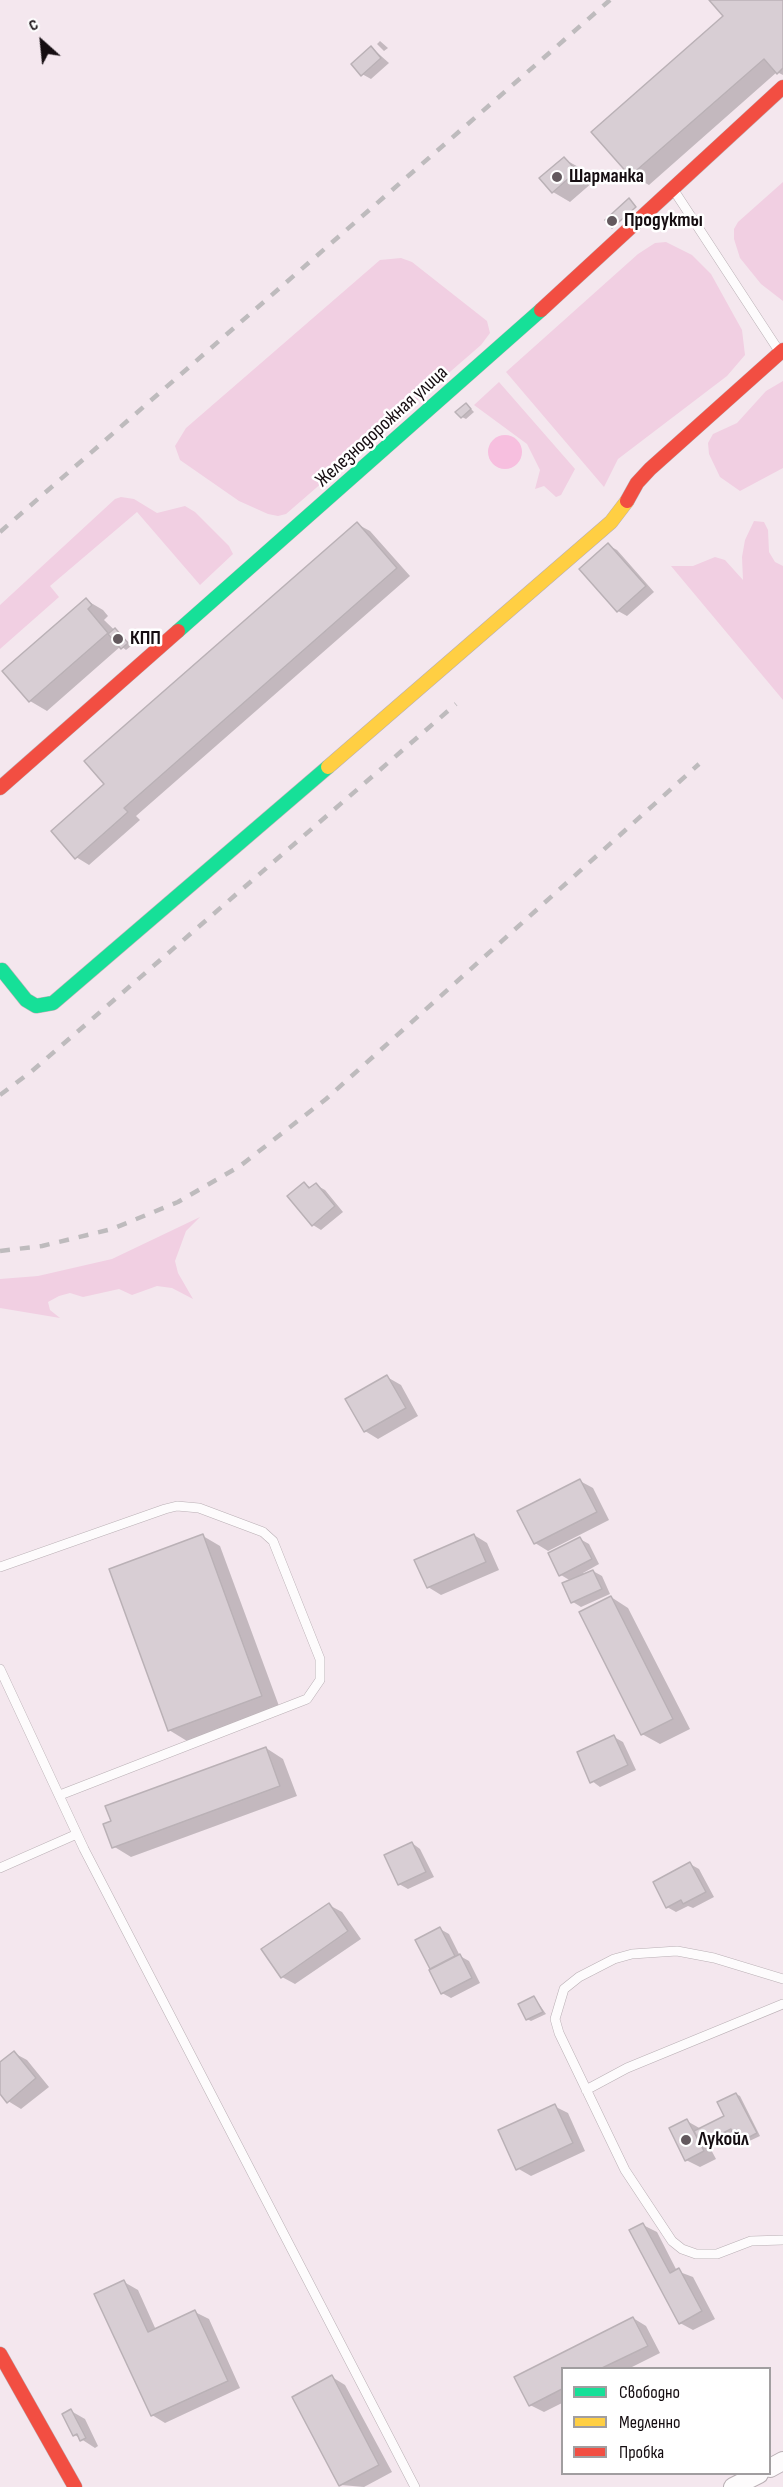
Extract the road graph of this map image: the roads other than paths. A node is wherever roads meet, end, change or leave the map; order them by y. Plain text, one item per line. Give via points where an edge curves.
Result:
1 (783, 87) edge
2 (673, 188) junction
3 (781, 351) edge
4 (0, 788) edge
5 (2, 970) edge
6 (0, 1567) edge
7 (0, 1669) edge
8 (60, 1795) junction
9 (77, 1834) junction
10 (0, 1868) edge
11 (783, 1979) edge
12 (783, 2004) edge
13 (586, 2090) junction
14 (783, 2240) edge
15 (0, 2354) edge
16 (757, 2475) edge
17 (75, 2487) edge
18 (415, 2487) edge
19 (733, 2487) edge

1 - 2 street, Железнодорожная улица
2 - 3 lane
2 - 4 street, Железнодорожная улица via 335,495
3 - 5 street via 650,469 611,522 62,997 53,1004 36,1006 26,1000
6 - 8 lane via 165,1509 199,1508 263,1532 273,1541 320,1659 320,1680 307,1699
7 - 8 lane
8 - 9 lane
9 - 10 lane
9 - 18 lane
11 - 13 lane via 678,1951 632,1954 579,1977 564,1989 555,2019
12 - 13 lane via 637,2064
13 - 14 lane via 633,2184 672,2241 682,2249 717,2254 751,2241
15 - 17 street
16 - 19 street

